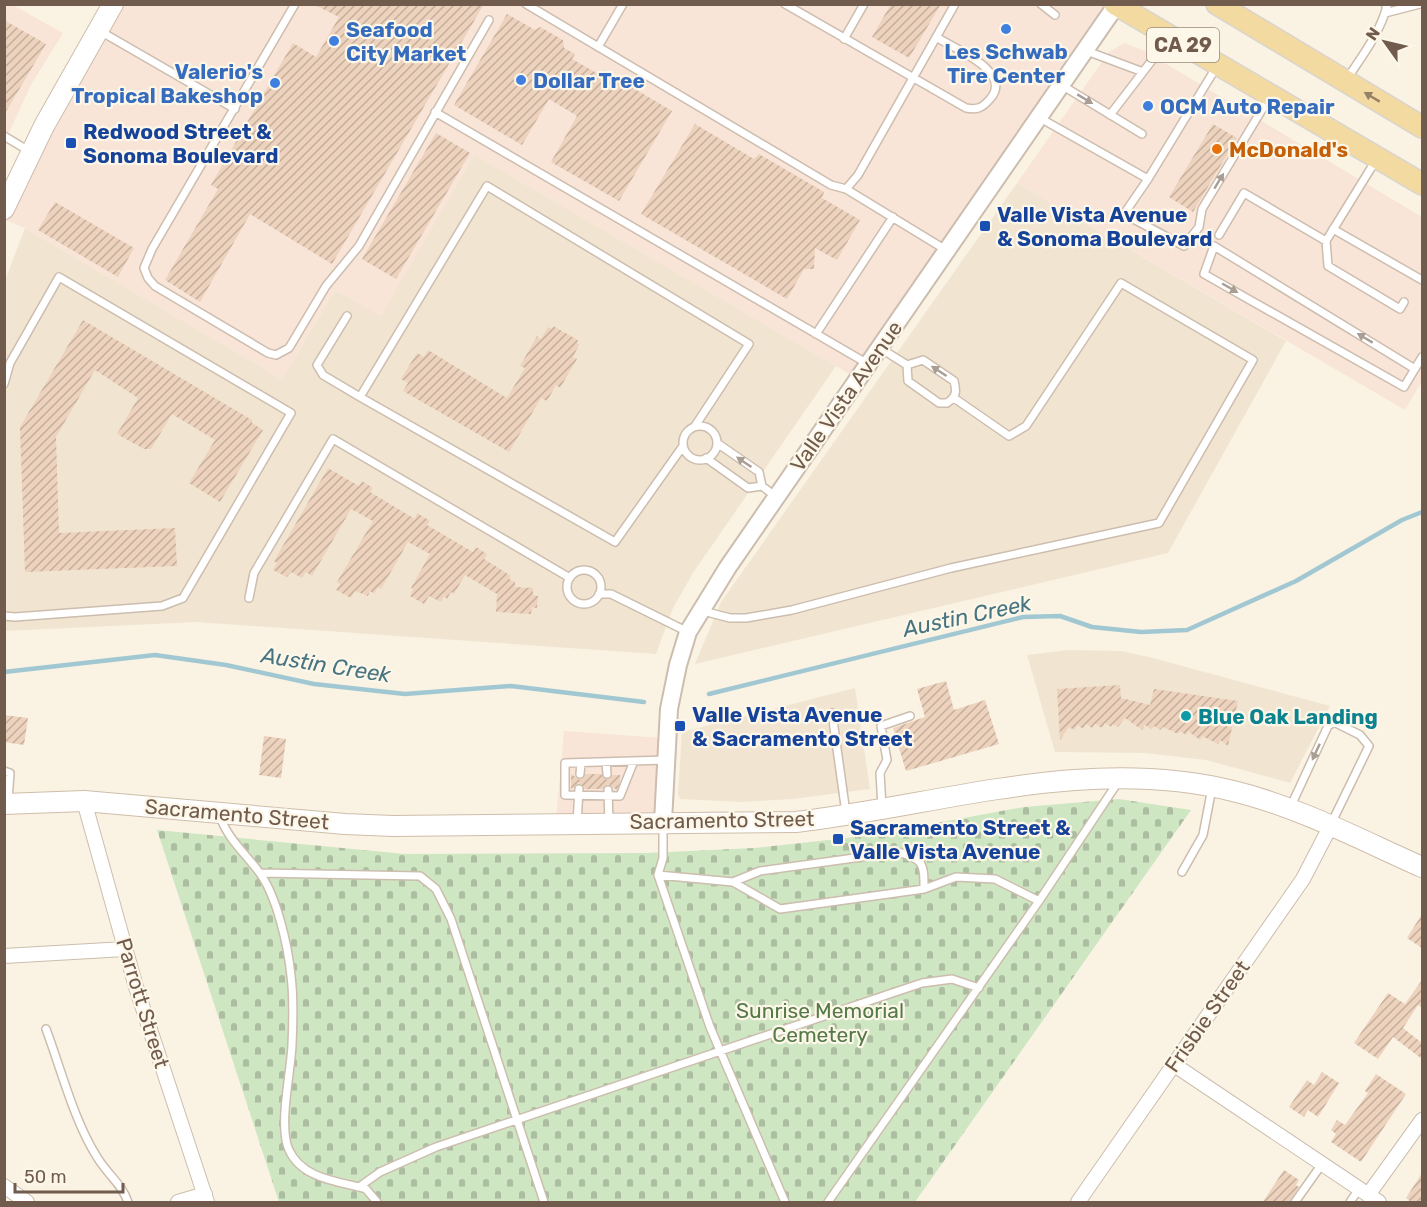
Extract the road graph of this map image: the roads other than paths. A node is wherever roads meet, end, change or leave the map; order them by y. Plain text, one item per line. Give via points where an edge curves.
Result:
1 (113, 4) edge
2 (295, 4) edge
3 (526, 4) edge
4 (623, 4) edge
5 (785, 4) edge
6 (864, 4) edge
7 (955, 4) edge
8 (1041, 4) edge
9 (1385, 4) edge
10 (1420, 4) edge
11 (1116, 5) edge
12 (1230, 10) edge
13 (1385, 13) junction
14 (1055, 15) dead end
15 (489, 20) dead end
16 (98, 30) junction
17 (936, 37) junction
18 (1170, 37) junction
19 (844, 39) junction
20 (598, 47) junction
21 (1084, 50) junction
22 (1218, 65) junction
23 (1143, 72) junction
24 (913, 79) junction
25 (1346, 81) junction
26 (1060, 84) junction
27 (1270, 96) junction
28 (235, 109) junction
29 (435, 112) junction
30 (1110, 114) junction
31 (1038, 116) junction
32 (1422, 127) edge
33 (1142, 134) dead end
34 (4, 136) edge
35 (31, 152) junction
36 (1377, 157) junction
37 (1148, 179) junction
38 (1422, 184) edge
39 (846, 189) junction
40 (4, 209) edge
41 (893, 217) junction
42 (1333, 229) junction
43 (1219, 235) dead end
44 (1326, 241) junction
45 (946, 250) junction
46 (1420, 280) edge
47 (1414, 287) dead end
48 (1404, 302) dead end
49 (347, 316) dead end
50 (816, 333) junction
51 (880, 347) junction
52 (1422, 357) edge
53 (868, 364) junction
54 (907, 365) junction
55 (1415, 369) junction
56 (4, 384) edge
57 (360, 397) junction
58 (954, 398) junction
59 (695, 426) junction
60 (717, 443) junction
61 (683, 446) junction
62 (706, 458) junction
63 (762, 486) junction
64 (777, 496) junction
65 (570, 578) junction
66 (599, 594) junction
67 (249, 598) dead end
68 (700, 610) junction
69 (4, 616) edge
70 (688, 632) junction
71 (832, 713) dead end
72 (910, 716) dead end
73 (666, 760) junction
74 (634, 761) junction
75 (606, 762) junction
76 (581, 763) junction
77 (4, 771) edge
78 (580, 774) dead end
79 (607, 774) dead end
80 (1120, 779) junction
81 (1212, 788) junction
82 (579, 792) junction
83 (608, 792) junction
84 (84, 801) junction
85 (6, 804) edge
86 (1289, 809) junction
87 (882, 810) junction
88 (219, 814) junction
89 (846, 816) junction
90 (663, 822) junction
91 (577, 823) junction
92 (609, 823) junction
93 (1330, 827) junction
94 (1422, 867) edge
95 (1182, 872) dead end
96 (261, 873) junction
97 (658, 875) junction
98 (733, 882) junction
99 (924, 889) junction
100 (1039, 902) junction
101 (125, 949) junction
102 (4, 956) edge
103 (979, 988) junction
104 (46, 1029) dead end
105 (721, 1052) junction
106 (1173, 1064) junction
107 (519, 1120) junction
108 (1422, 1120) edge
109 (1322, 1164) junction
110 (4, 1186) edge
111 (359, 1186) junction
112 (1369, 1195) edge
113 (206, 1198) edge
114 (27, 1203) edge
115 (128, 1203) edge
116 (178, 1203) edge
117 (377, 1203) edge
118 (544, 1203) edge
119 (784, 1203) edge
120 (828, 1203) edge
121 (1078, 1203) edge
122 (1295, 1203) edge
123 (1350, 1203) edge

1 - 16 main road
2 - 28 lane
3 - 20 lane
4 - 20 lane
5 - 19 lane
6 - 19 lane
7 - 17 lane
8 - 14 lane
9 - 13 lane
10 - 13 lane
11 - 18 main road, CA 29
11 - 21 street, Valle Vista Avenue
12 - 25 main road, CA 29
13 - 25 lane
15 - 29 lane
16 - 28 lane
16 - 35 main road
17 - 24 lane
17 - 24 lane via 993,74 997,85 994,94 977,110 966,108
18 - 22 main road, CA 29
18 - 23 lane
19 - 24 lane
20 - 39 lane via 831,186
21 - 23 lane
21 - 26 street, Valle Vista Avenue
22 - 27 main road, CA 29
22 - 37 lane
23 - 30 lane
24 - 39 lane
32 -> 25 main road, CA 29
26 -> 30 lane
26 - 31 street, Valle Vista Avenue
27 - 36 main road, CA 29
37 -> 27 lane via 1124,214 1184,246 1199,227 1202,209
28 - 29 lane via 144,268 155,286 276,354 293,342 326,286 359,246
29 - 50 lane
30 - 33 lane
31 - 37 lane
31 - 45 street, Valle Vista Avenue
34 - 35 lane
35 - 40 main road
36 - 38 main road, CA 29
36 - 42 lane
39 - 41 lane
41 - 45 lane
41 - 50 lane
42 - 44 lane
42 - 46 lane
43 - 44 lane via 1244,193
44 - 48 lane via 1328,266 1400,309
45 - 51 street, Valle Vista Avenue
46 - 47 lane
49 - 57 lane via 317,365 323,375
50 - 53 lane
51 - 53 street, Valle Vista Avenue
51 - 54 lane
52 - 55 lane
53 - 64 street, Valle Vista Avenue
54 - 58 lane via 908,381 939,403
58 -> 54 lane via 954,381 922,360
55 -> 55 lane via 1245,265 1215,246 1204,274 1404,387
56 - 69 lane via 10,363 59,278 291,412 183,598 162,606
57 - 59 lane via 487,186 749,344
57 - 61 lane via 615,542
58 - 68 lane via 1010,436 1026,426 1121,283 1252,360 1159,523 951,568 792,610 730,618
59 - 60 lane via 711,429
59 - 61 lane via 687,431
60 - 62 lane via 714,453
63 -> 60 lane via 759,472
61 - 62 lane via 691,458
62 - 63 lane via 748,488
63 - 64 lane
64 - 68 street, Valle Vista Avenue
65 - 66 lane via 580,570 590,571 600,583
65 - 66 lane via 568,592 574,601 585,603
65 - 67 lane via 333,439 254,573
66 - 70 lane via 610,594
68 - 70 street, Valle Vista Avenue
70 - 73 street, Valle Vista Avenue via 669,709
71 - 89 lane
72 - 87 lane via 881,726 887,760 880,773
73 - 74 lane
73 - 90 street, Valle Vista Avenue
74 - 75 lane
74 - 83 lane via 620,796
75 - 76 lane
75 - 79 lane
76 - 78 lane
76 - 82 lane via 565,763 565,795
77 - 85 lane via 10,773
80 - 81 main road, Sacramento Street
80 - 87 main road, Sacramento Street via 998,787
80 - 100 lane
81 - 86 main road, Sacramento Street
81 - 95 lane via 1203,835
82 - 83 lane
82 - 91 lane
83 - 92 lane
84 - 85 main road, Sacramento Street
84 - 88 main road, Sacramento Street
84 - 101 street, Parrott Street
86 - 93 main road, Sacramento Street
93 -> 86 lane via 1369,746 1360,735 1334,722 1328,726
87 - 89 main road, Sacramento Street
88 - 91 main road, Sacramento Street via 393,826
88 - 96 lane via 233,841
89 - 90 main road, Sacramento Street via 796,822
90 - 92 main road, Sacramento Street
90 - 97 lane via 663,858
91 - 92 main road, Sacramento Street
93 - 94 main road, Sacramento Street
93 - 106 street, Frisbie Street via 1303,879
96 - 107 lane via 420,876 436,889 451,919
96 - 111 lane via 282,927 291,977 292,1046 285,1118 288,1149 302,1167 323,1179
97 - 98 lane
97 - 105 lane
98 - 99 lane via 780,909
98 - 99 lane via 760,872 898,852 916,857 924,868
99 - 100 lane via 956,877 995,879
100 - 103 lane
101 - 102 street
101 - 113 street, Parrott Street
103 - 105 lane via 952,979 922,983
103 - 120 lane
104 - 115 lane via 85,1134 97,1158 124,1190
105 - 107 lane
105 - 119 lane
106 - 109 street
106 - 121 street, Frisbie Street
107 - 111 lane via 436,1147 380,1172
107 - 118 lane
108 - 112 street
109 - 112 street
109 - 122 lane
110 - 114 street
111 - 117 lane
112 - 123 lane
113 - 116 street

